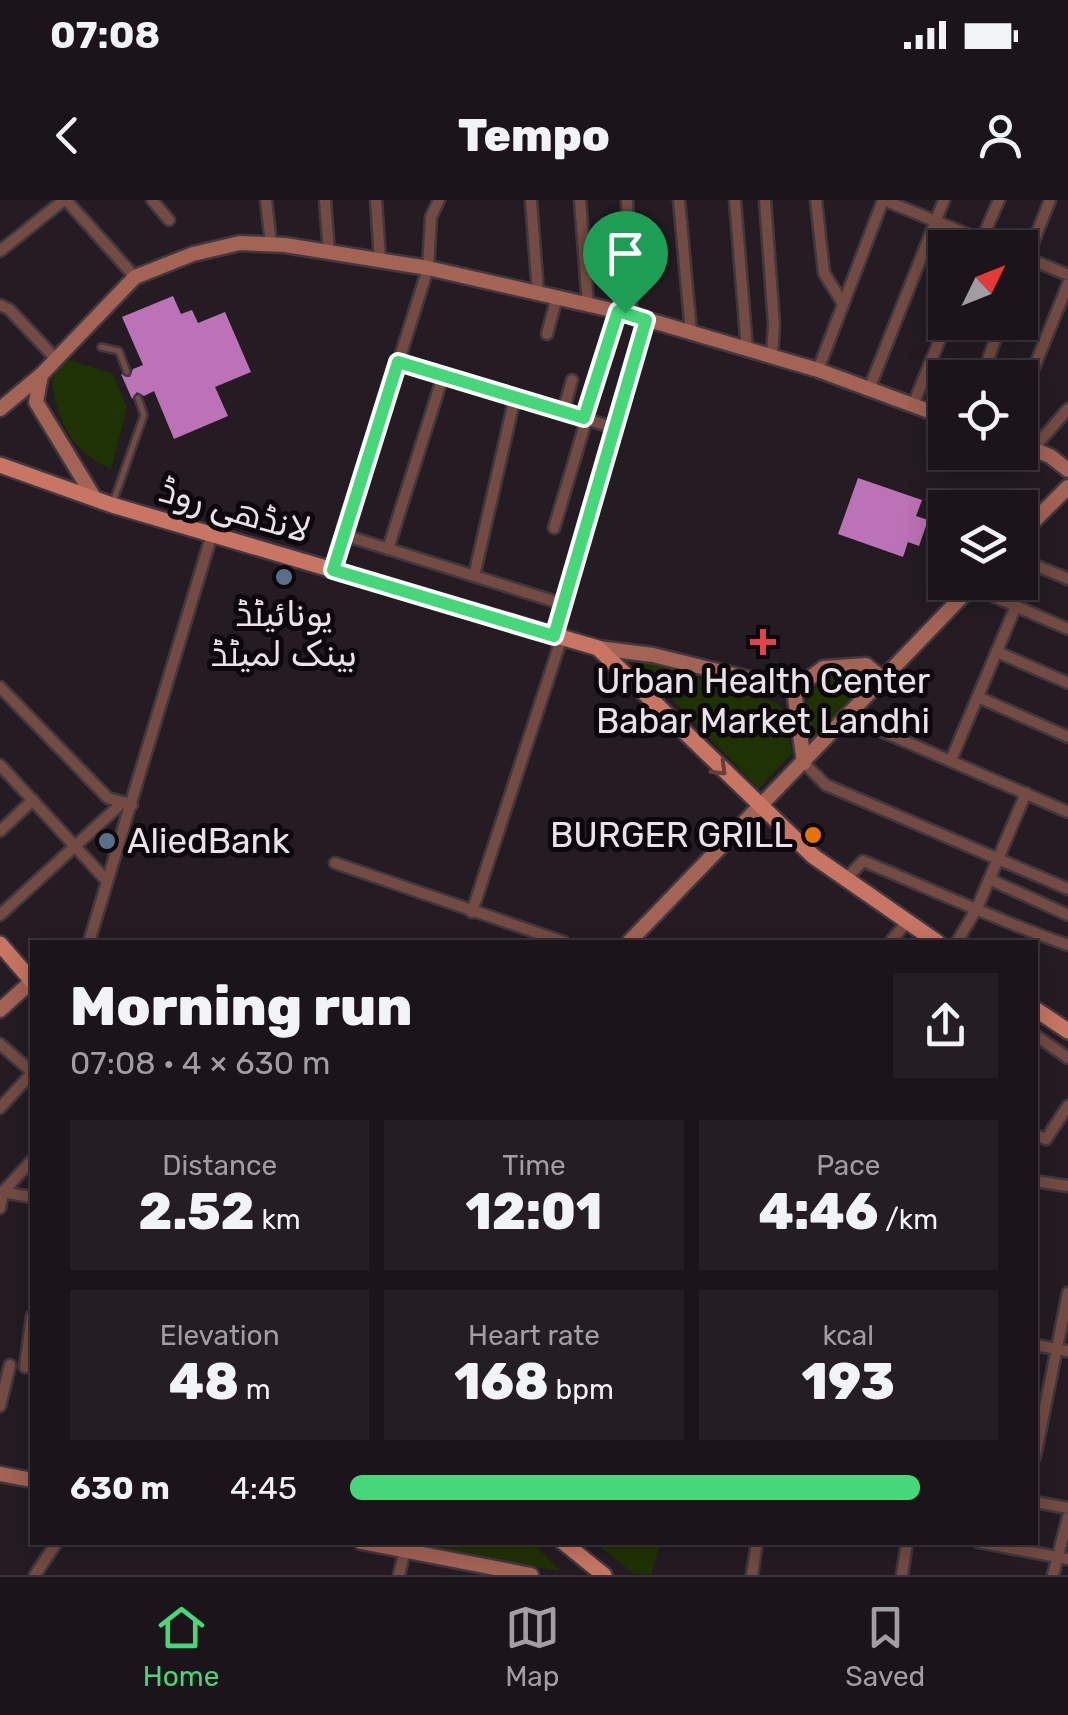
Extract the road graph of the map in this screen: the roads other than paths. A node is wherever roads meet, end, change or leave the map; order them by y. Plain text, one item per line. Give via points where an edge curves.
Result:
1 (65, 200) edge
2 (152, 200) edge
3 (266, 200) edge
4 (325, 200) edge
5 (376, 200) edge
6 (429, 200) edge
7 (439, 200) edge
8 (531, 200) edge
9 (580, 200) edge
10 (627, 200) edge
11 (679, 200) edge
12 (735, 200) edge
13 (765, 200) edge
14 (816, 200) edge
15 (873, 200) edge
16 (884, 200) edge
17 (944, 200) edge
18 (999, 200) edge
19 (1050, 200) edge
20 (877, 214) junction
21 (431, 217) junction
22 (170, 220) dead end
23 (936, 221) junction
24 (953, 230) edge
25 (986, 230) edge
26 (1036, 230) edge
27 (271, 244) junction
28 (0, 251) edge
29 (329, 252) junction
30 (380, 260) junction
31 (1038, 263) edge
32 (428, 268) junction
33 (1068, 275) edge
34 (135, 277) junction
35 (1068, 284) edge
36 (538, 293) junction
37 (557, 297) junction
38 (842, 302) junction
39 (588, 304) junction
40 (0, 305) edge
41 (632, 315) junction
42 (691, 332) junction
43 (547, 334) dead end
44 (940, 340) edge
45 (100, 347) dead end
46 (747, 349) junction
47 (772, 356) junction
48 (56, 359) junction
49 (1037, 360) edge
50 (398, 362) junction
51 (818, 370) junction
52 (127, 372) dead end
53 (41, 375) junction
54 (443, 376) junction
55 (572, 380) dead end
56 (869, 389) junction
57 (138, 398) dead end
58 (515, 398) junction
59 (913, 405) junction
60 (0, 409) edge
61 (1068, 409) edge
62 (928, 410) edge
63 (563, 412) junction
64 (584, 418) junction
65 (615, 428) junction
66 (1038, 437) edge
67 (1038, 451) edge
68 (0, 466) edge
69 (1068, 470) edge
70 (1068, 487) edge
71 (95, 498) junction
72 (112, 505) junction
73 (1038, 517) edge
74 (554, 528) dead end
75 (212, 534) junction
76 (344, 535) junction
77 (388, 549) junction
78 (1038, 566) edge
79 (333, 570) junction
80 (474, 576) junction
81 (1068, 579) edge
82 (960, 600) edge
83 (1002, 600) edge
84 (564, 604) junction
85 (1016, 606) junction
86 (1068, 629) edge
87 (558, 636) junction
88 (598, 648) junction
89 (997, 652) junction
90 (884, 680) junction
91 (1068, 683) edge
92 (0, 686) edge
93 (794, 690) junction
94 (978, 697) junction
95 (849, 718) junction
96 (1068, 738) edge
97 (952, 760) junction
98 (804, 763) junction
99 (0, 765) edge
100 (1026, 793) junction
101 (33, 800) junction
102 (127, 804) junction
103 (759, 808) junction
104 (1068, 812) edge
105 (0, 831) edge
106 (76, 848) junction
107 (998, 858) junction
108 (335, 862) dead end
109 (846, 879) junction
110 (989, 879) junction
111 (107, 880) junction
112 (1068, 889) edge
113 (976, 908) junction
114 (472, 912) junction
115 (0, 915) edge
116 (1068, 915) edge
117 (907, 922) junction
118 (89, 940) edge
119 (558, 940) edge
120 (631, 940) edge
121 (892, 940) edge
122 (934, 940) edge
123 (958, 940) edge
124 (0, 944) edge
125 (1068, 946) edge
126 (30, 979) edge
127 (30, 983) edge
128 (0, 1010) edge
129 (1038, 1011) edge
130 (1068, 1032) edge
131 (1039, 1038) edge
132 (0, 1044) edge
133 (1068, 1058) edge
134 (30, 1070) edge
135 (30, 1074) edge
136 (1068, 1106) edge
137 (0, 1108) edge
138 (1038, 1135) edge
139 (30, 1162) edge
140 (1038, 1181) edge
141 (1068, 1186) edge
142 (1, 1192) edge
143 (30, 1197) edge
144 (0, 1208) edge
145 (1068, 1293) edge
146 (1062, 1350) edge
147 (5, 1364) edge
148 (29, 1368) edge
149 (0, 1406) edge
150 (1038, 1446) edge
151 (0, 1474) edge
152 (30, 1480) edge
153 (1038, 1503) edge
154 (1068, 1508) edge
155 (1068, 1517) edge
156 (54, 1545) edge
157 (567, 1545) edge
158 (757, 1545) edge
159 (907, 1545) edge
160 (994, 1545) edge
161 (406, 1547) edge
162 (1063, 1558) edge
163 (35, 1575) edge
164 (399, 1575) edge
165 (532, 1575) edge
166 (604, 1575) edge
167 (752, 1575) edge
168 (902, 1575) edge
169 (1054, 1575) edge

1 - 28 street
1 - 34 street
2 - 22 street
3 - 27 street
4 - 29 street
5 - 30 street
6 - 21 street
7 - 21 street
8 - 36 street
9 - 39 street
10 - 41 street
11 - 42 street
12 - 46 street
13 - 47 street
14 - 38 street via 824,273
15 - 20 street
16 - 20 street
16 - 23 street
17 - 23 street
18 - 25 street
19 - 26 street
20 - 38 street
21 - 32 street
23 - 24 street
23 - 56 street
27 - 29 street
27 - 34 street via 193,254
29 - 30 street
30 - 32 street
31 - 33 street
32 - 36 street
32 - 50 street
34 - 48 street
35 - 49 street
36 - 37 street
37 - 39 street
37 - 43 street
38 - 51 street
39 - 41 street
40 - 48 street
41 - 42 street
41 - 64 street
41 - 65 street
42 - 46 street
44 - 59 street
45 - 52 lane via 119,351
46 - 47 street
47 - 51 street
48 - 53 street
50 - 54 street
50 - 76 street
51 - 56 street
53 - 60 street
53 - 71 street via 36,402
54 - 58 street
54 - 77 street
55 - 63 street
56 - 59 street
57 - 72 lane via 144,415
58 - 63 street
58 - 80 street
59 - 62 street
61 - 66 street
63 - 64 street
64 - 65 street
64 - 74 street
65 - 84 street
67 - 69 street
68 - 71 main road, لانڈھی روڈ
70 - 73 street
71 - 72 main road, لانڈھی روڈ
72 - 75 main road, لانڈھی روڈ
75 - 79 main road, لانڈھی روڈ
75 - 102 street
76 - 77 street
76 - 79 street
77 - 80 street
78 - 81 street
79 - 87 main road, لانڈھی روڈ
80 - 84 street
82 - 90 street
83 - 85 street
84 - 87 street
85 - 86 street
85 - 89 street
87 - 88 main road, لانڈھی روڈ
87 - 114 street
88 - 93 street
88 -> 103 main road, لانڈھی روڈ
89 - 91 street
89 - 94 street
90 - 93 street via 866,666 823,668
90 - 95 street
92 - 102 street via 108,798
93 - 98 street
94 - 96 street
94 - 97 street
95 - 97 street
95 - 98 street
97 - 100 street
98 - 103 street
98 - 107 street via 826,785
99 - 101 street
100 - 104 street
100 - 107 street
101 - 105 street
101 - 106 street
102 - 106 street
102 - 111 street
103 - 109 main road, لانڈھی روڈ
103 - 120 street
106 - 111 street
106 - 115 street
107 - 110 street
107 - 112 street
108 - 114 street
109 - 113 street via 862,861
109 - 117 main road, لانڈھی روڈ
110 - 113 street
110 - 116 street
111 - 118 street
113 - 123 street
113 - 125 street
114 - 119 street
117 - 121 street
117 - 122 main road, لانڈھی روڈ
124 - 126 main road
127 - 128 street
129 - 130 main road
131 - 133 street
132 - 134 street
135 - 137 street
136 - 138 street via 1046,1138
139 - 142 street
140 - 141 street
142 - 143 street
142 - 144 street
145 - 146 street
146 - 150 street
147 - 148 street
147 - 149 street
151 - 152 street
153 - 154 street
155 - 162 street
156 - 163 street
157 - 166 main road
158 - 167 street
159 - 168 street
160 - 162 street
161 - 164 street
161 - 165 street
162 - 169 street

